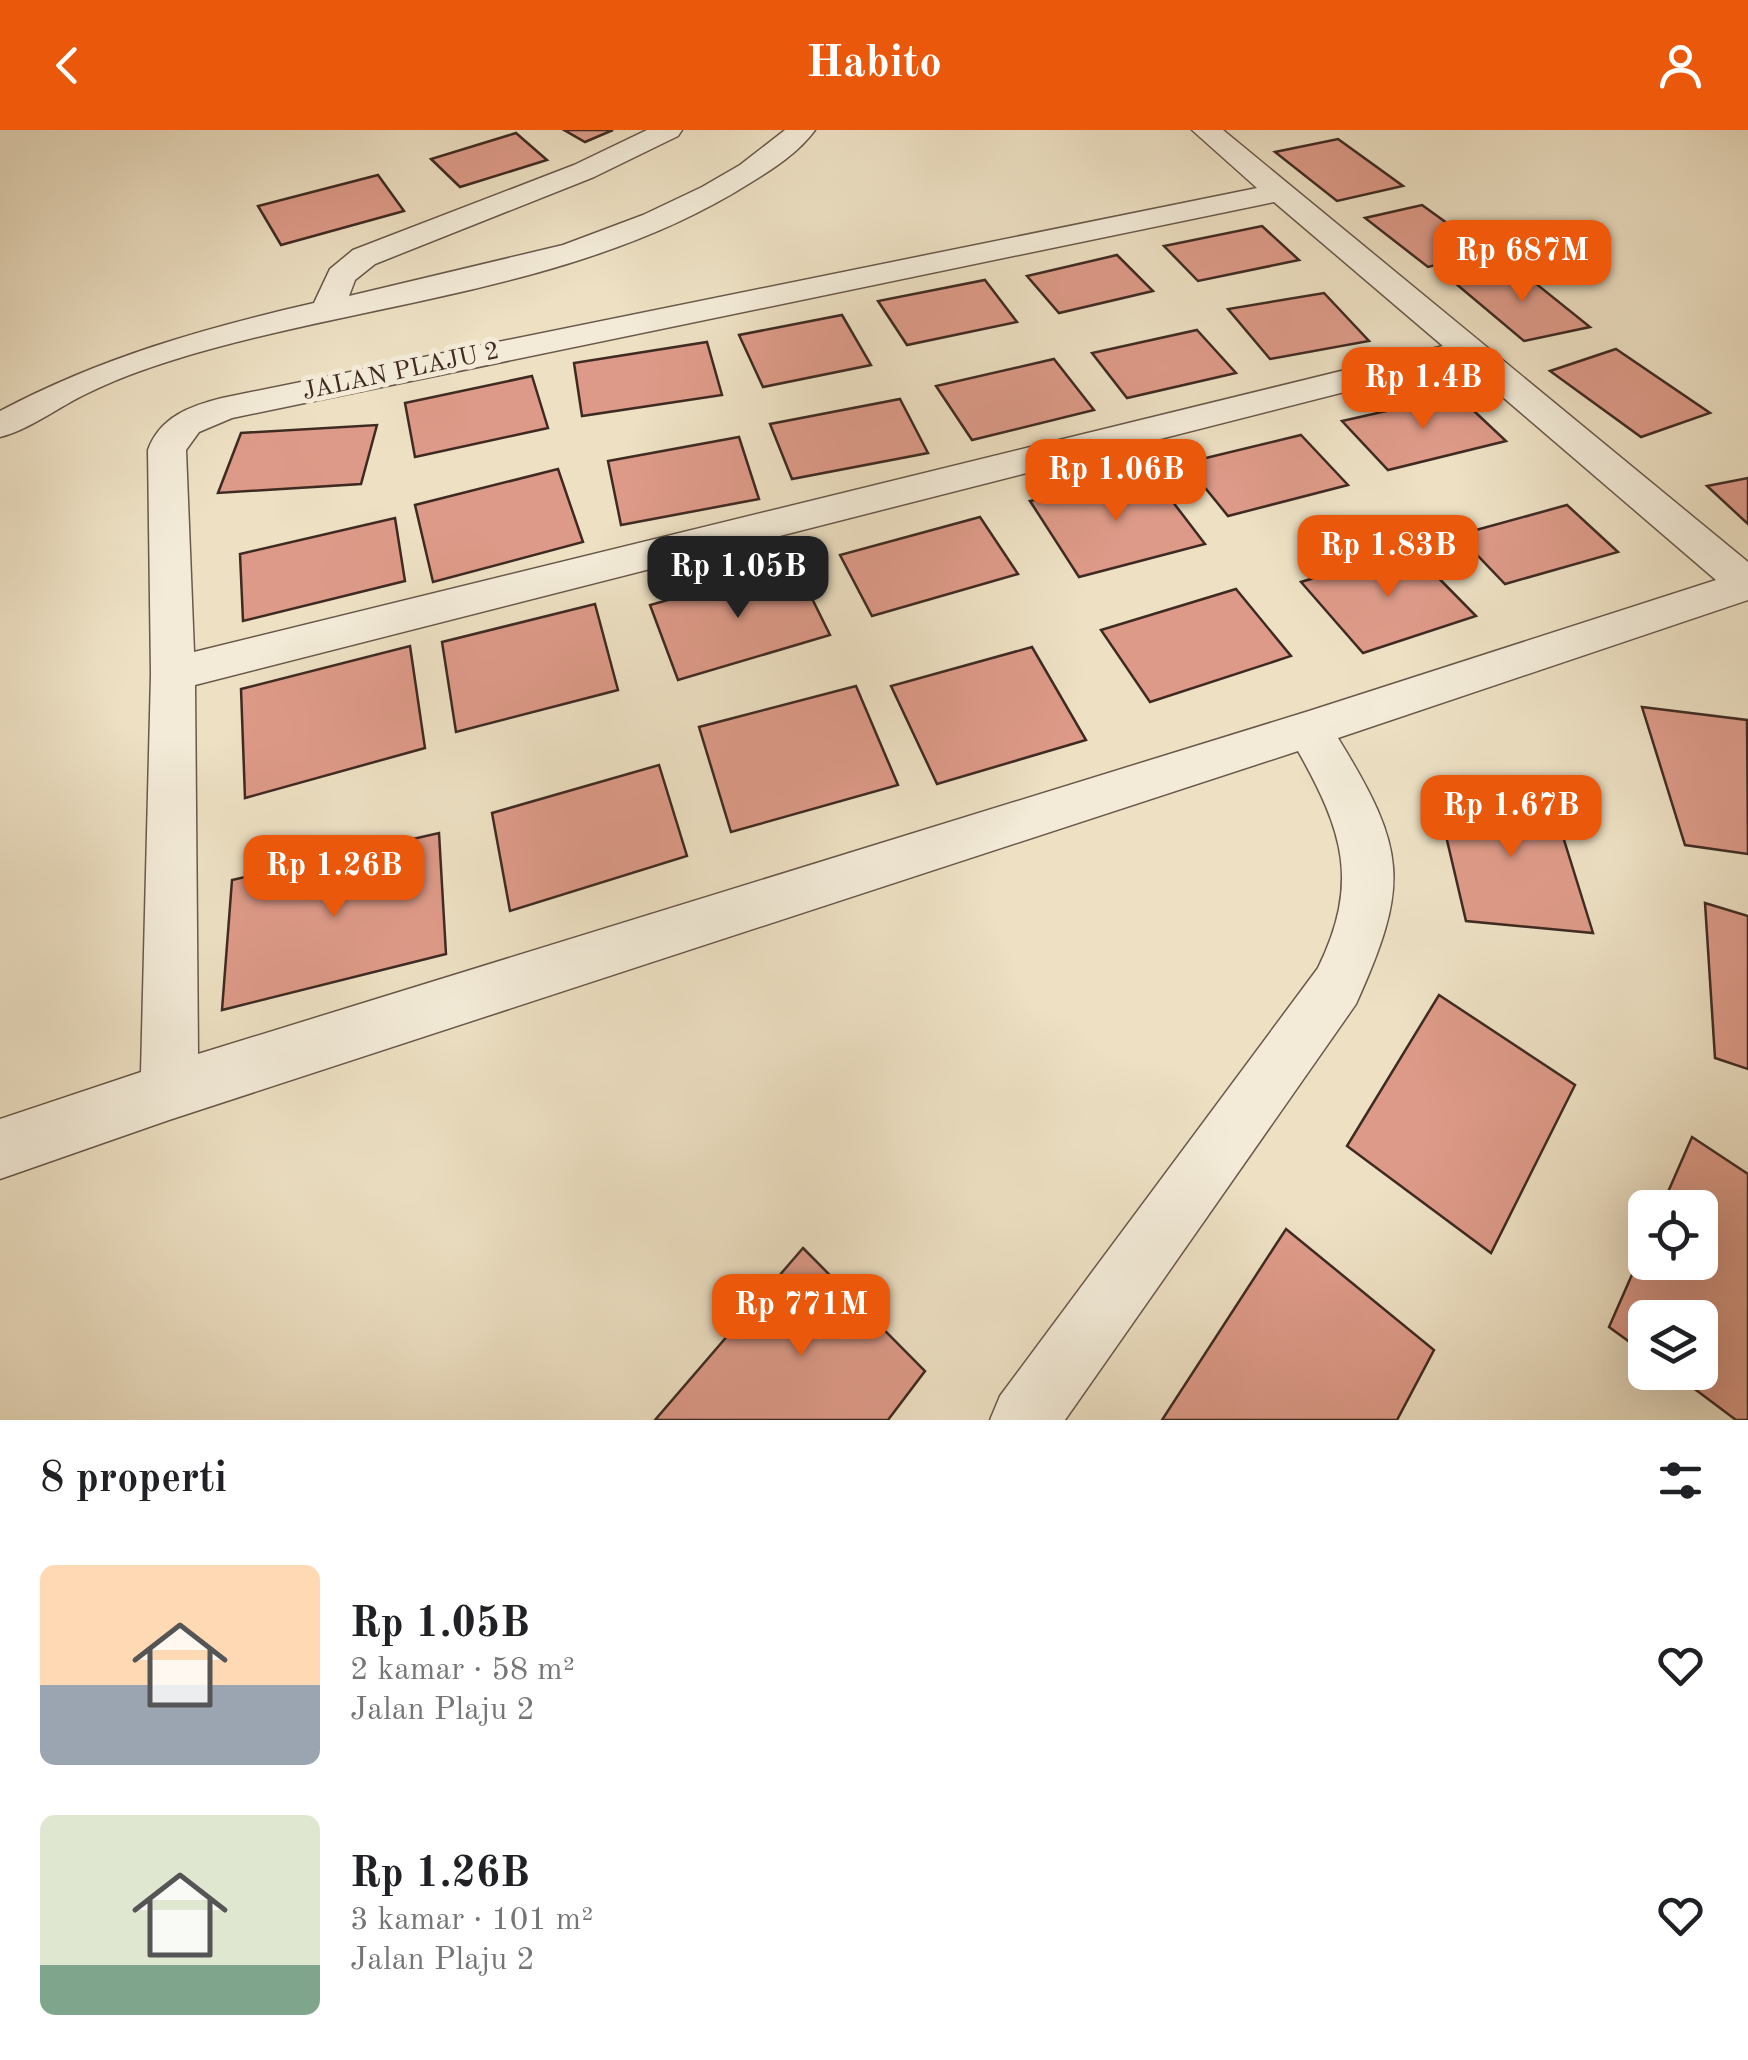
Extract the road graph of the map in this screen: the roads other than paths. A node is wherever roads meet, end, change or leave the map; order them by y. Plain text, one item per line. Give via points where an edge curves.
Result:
1 (668, 130) edge
2 (801, 130) edge
3 (1206, 130) edge
4 (1278, 192) junction
5 (328, 309) junction
6 (1466, 351) junction
7 (0, 426) edge
8 (1748, 585) edge
9 (173, 674) junction
10 (1309, 729) junction
11 (169, 1091) junction
12 (0, 1149) edge
13 (1024, 1420) edge

1 - 5 street via 584,171 364,258 341,276
2 - 5 street via 705,198 602,244 504,273
3 - 4 street
4 - 6 street
4 - 9 street, JALAN PLAJU 2 via 199,417 174,434 167,450
5 - 7 street via 122,365
6 - 8 street
6 - 9 street
8 - 10 street
9 - 11 street, JALAN PLAJU 2
10 - 11 street
10 - 13 street via 1356,808 1369,852 1359,945 1337,986
11 - 12 street

